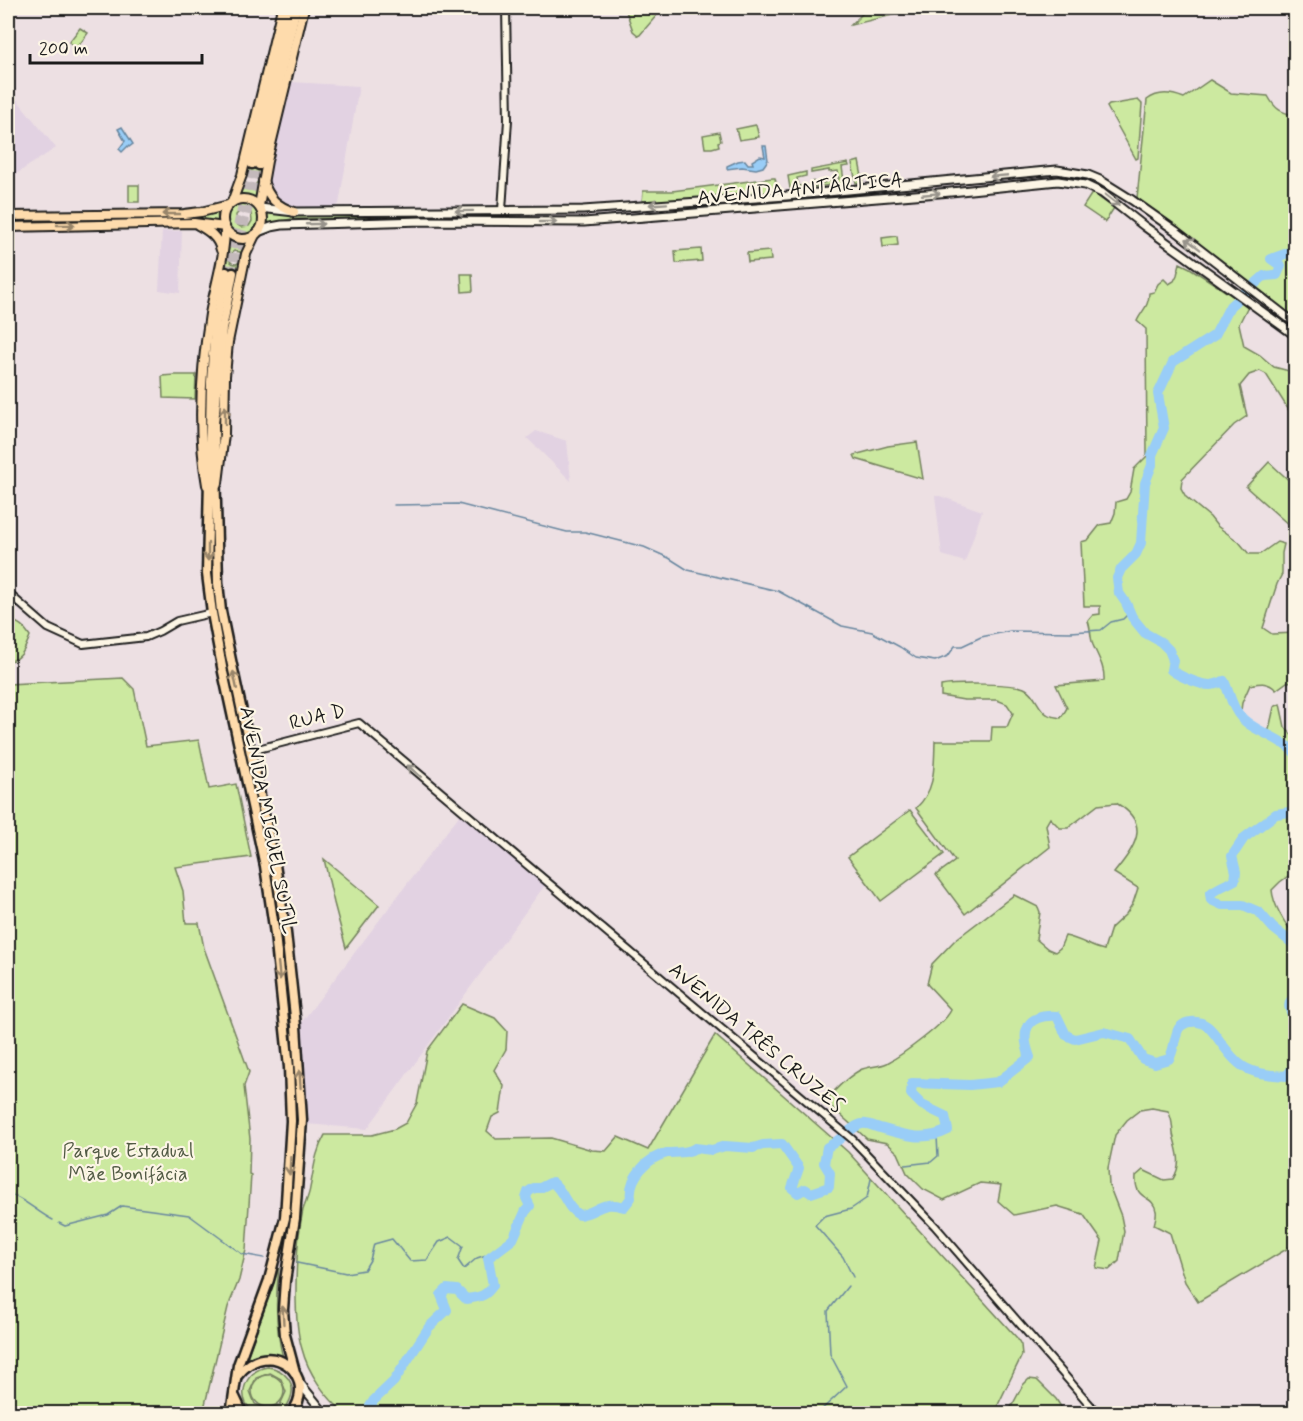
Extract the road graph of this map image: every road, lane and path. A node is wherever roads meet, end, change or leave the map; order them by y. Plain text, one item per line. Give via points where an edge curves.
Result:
1 (282, 8) edge
2 (289, 8) edge
3 (296, 8) edge
4 (304, 8) edge
5 (506, 8) edge
6 (262, 181) junction
7 (830, 191) junction
8 (1132, 200) junction
9 (830, 202) junction
10 (230, 203) junction
11 (260, 207) junction
12 (502, 210) junction
13 (294, 212) junction
14 (1127, 212) junction
15 (8, 216) edge
16 (194, 223) junction
17 (8, 227) edge
18 (225, 227) junction
19 (256, 234) junction
20 (222, 255) junction
21 (229, 273) tunnel mouth
22 (1296, 324) edge
23 (1296, 336) edge
24 (212, 494) junction
25 (8, 593) edge
26 (212, 613) junction
27 (359, 723) joint
28 (250, 751) junction
29 (295, 1372) junction
30 (236, 1377) junction
31 (299, 1382) junction
32 (234, 1391) junction
33 (231, 1413) edge
34 (243, 1413) edge
35 (291, 1413) edge
36 (325, 1413) edge
37 (1098, 1413) edge

1 - 10 main road via 242,175
2 - 3 highway via 256,165
4 - 6 main road
5 - 12 street via 508,120
6 - 11 main road
6 - 13 main road via 275,203
8 -> 7 main road, AVENIDA ANTÁRTICA via 1088,175 1058,170
7 - 9 main road
7 -> 12 main road, AVENIDA ANTÁRTICA via 583,210
8 - 14 main road
22 -> 8 main road, AVENIDA ANTÁRTICA
9 -> 14 main road, AVENIDA ANTÁRTICA via 1058,181 1094,189
19 -> 9 main road, AVENIDA ANTÁRTICA via 277,225 584,222
10 - 11 main road via 246,199
10 -> 15 main road via 184,214
10 - 18 main road via 224,213
11 - 13 main road, AVENIDA ANTÁRTICA
11 - 19 main road via 263,221
12 -> 13 main road, AVENIDA ANTÁRTICA
14 - 23 main road, AVENIDA ANTÁRTICA
17 -> 16 main road
16 - 18 main road
16 - 20 main road via 212,234
18 - 19 main road via 238,238
18 - 20 main road, AVENIDA MIGUEL SUTIL
24 -> 19 main road, AVENIDA MIGUEL SUTIL via 224,434 228,342 239,280
20 - 24 main road, AVENIDA MIGUEL SUTIL via 203,376 203,464
21 - 24 highway via 217,378
24 -> 26 highway, AVENIDA MIGUEL SUTIL via 207,573
28 -> 24 highway, AVENIDA MIGUEL SUTIL via 221,611
25 - 26 street via 48,628 83,644 146,636 177,621
26 -> 30 highway, AVENIDA MIGUEL SUTIL via 265,866 289,1067 291,1120 285,1218 272,1271
27 - 28 street, RUA D
37 -> 27 street, AVENIDA TRÊS CRUZES via 935,1226 852,1139
29 -> 28 highway, AVENIDA MIGUEL SUTIL via 285,1335 283,1296 300,1169 299,1074 286,933
29 - 30 highway via 284,1362 261,1358
29 - 31 highway, AVENIDA MIGUEL SUTIL
30 - 32 highway, AVENIDA MIGUEL SUTIL
31 - 35 highway via 298,1402
31 - 36 main road
32 - 33 highway, AVENIDA MIGUEL SUTIL
32 - 34 highway

